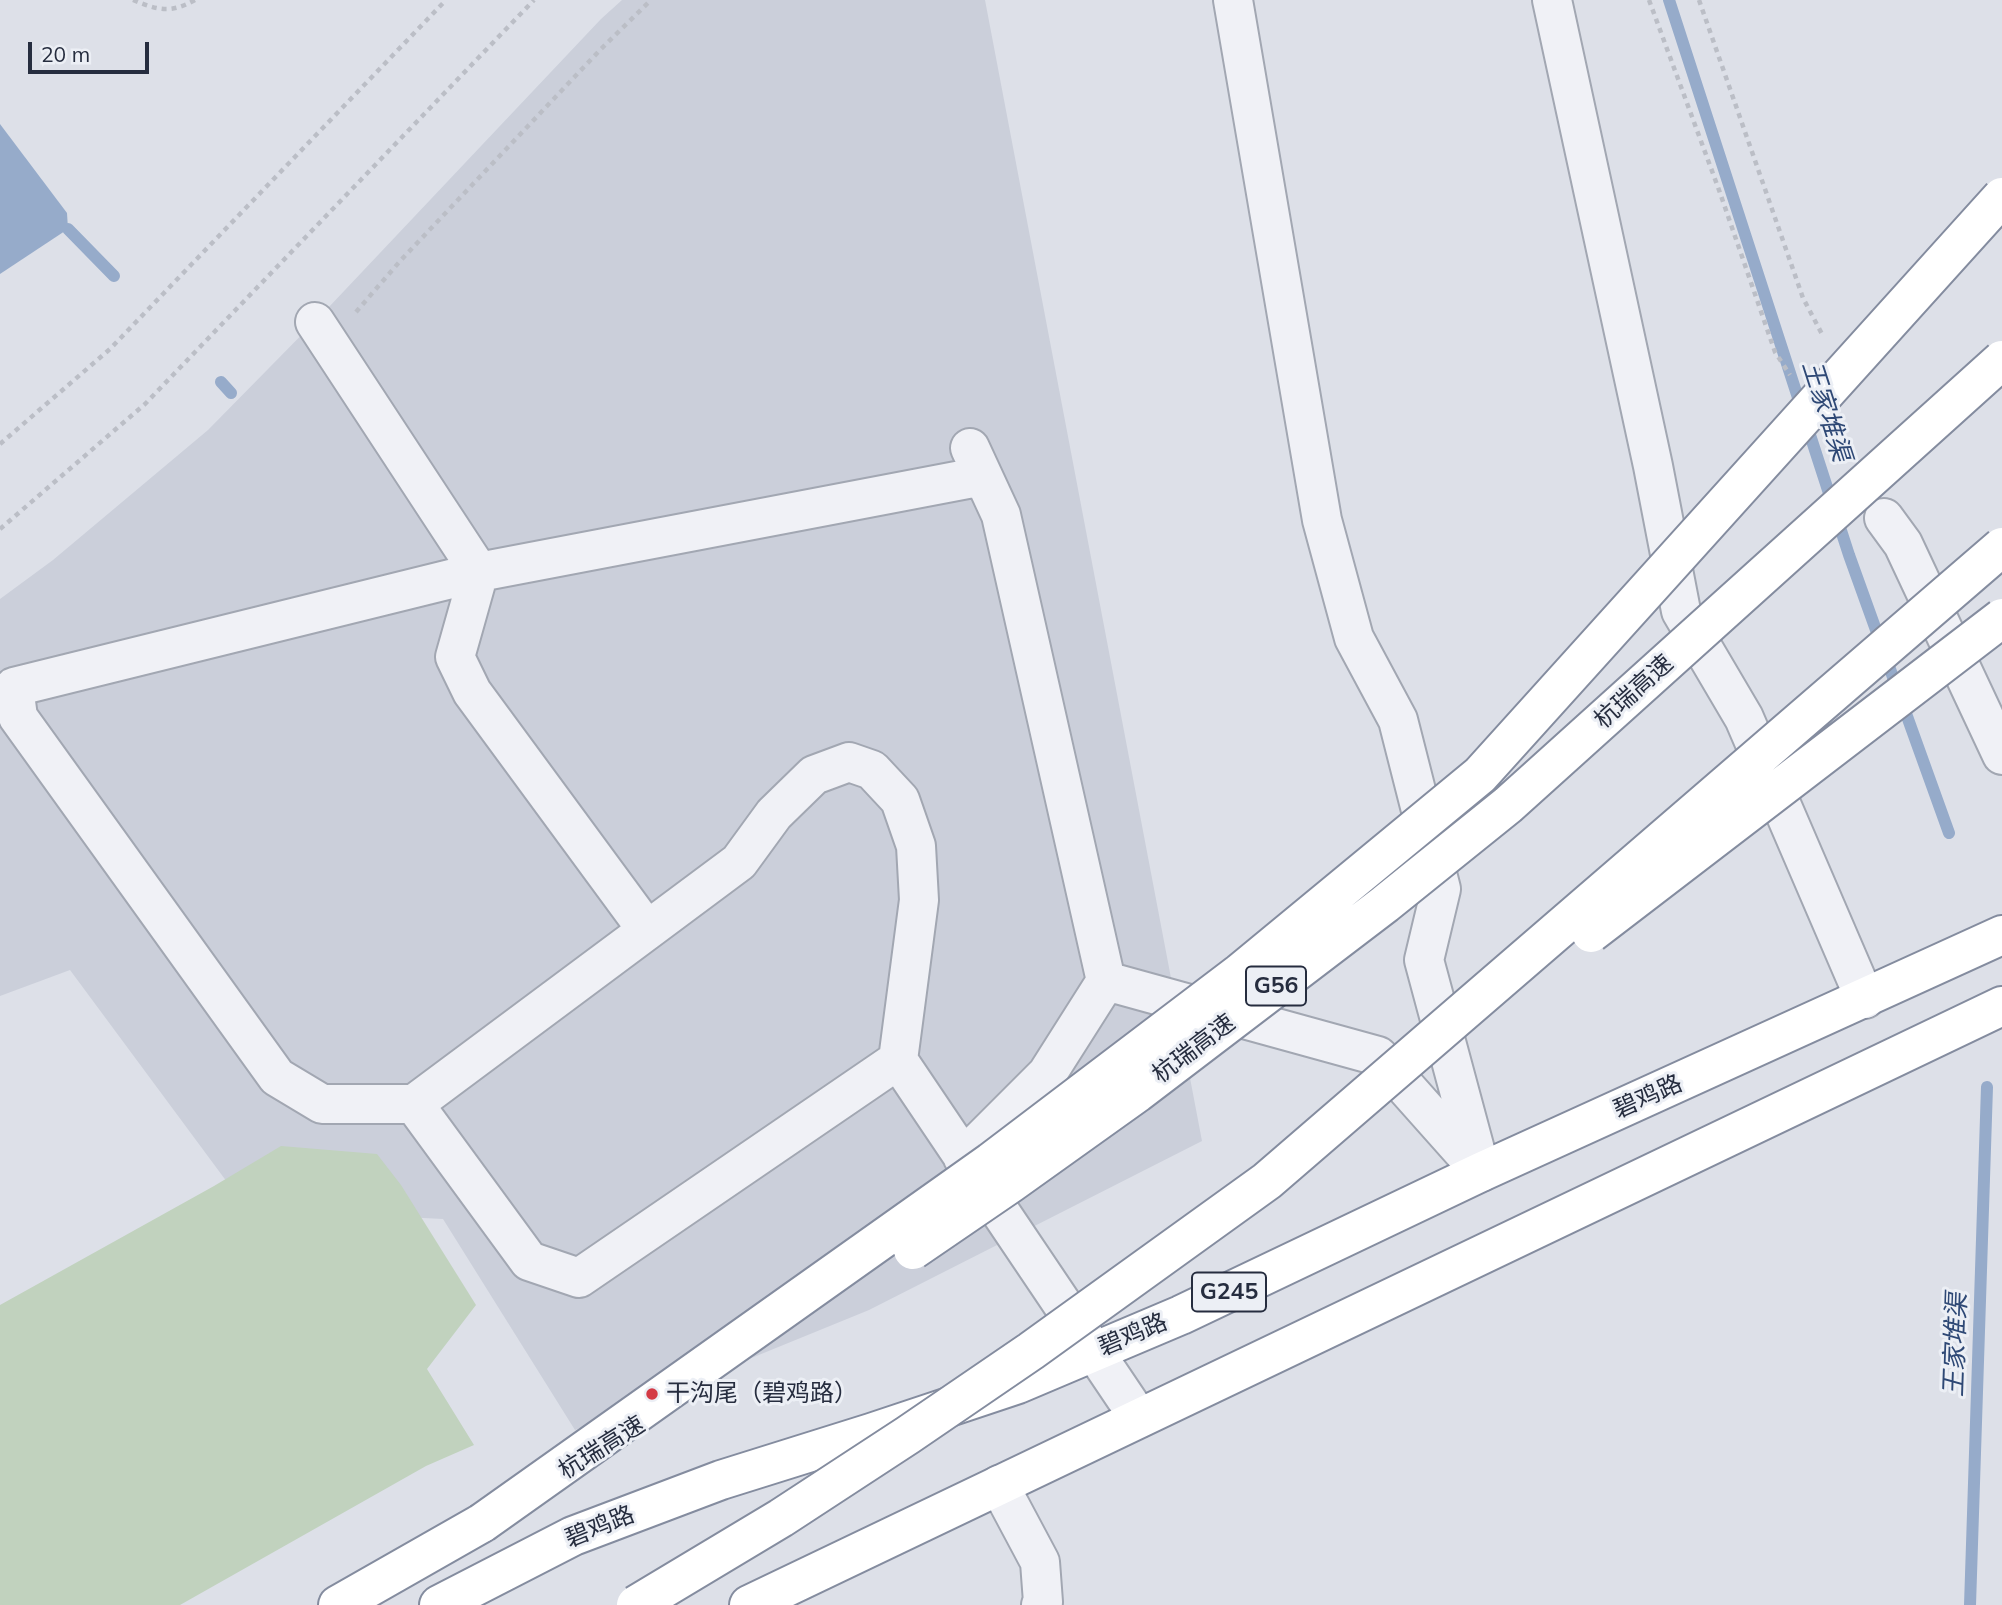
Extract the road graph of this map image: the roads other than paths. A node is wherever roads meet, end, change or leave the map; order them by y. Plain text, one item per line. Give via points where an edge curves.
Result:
1 (1233, 0) edge
2 (1552, 0) edge
3 (2002, 197) edge
4 (322, 332) road end
5 (2002, 360) edge
6 (1884, 518) dead end
7 (2002, 547) edge
8 (479, 572) junction
9 (2002, 618) edge
10 (2002, 755) edge
11 (647, 930) junction
12 (2002, 935) edge
13 (1106, 981) junction
14 (1865, 999) junction
15 (2002, 1006) edge
16 (898, 1060) junction
17 (414, 1104) junction
18 (964, 1158) junction
19 (1481, 1172) junction
20 (1267, 1181) junction
21 (1093, 1352) junction
22 (1139, 1418) junction
23 (999, 1485) junction
24 (482, 1523) junction
25 (338, 1605) edge
26 (439, 1605) edge
27 (636, 1605) edge
28 (748, 1605) edge
29 (1041, 1605) edge

1 - 19 street via 1322,520 1354,638 1398,720 1441,889 1424,960
2 - 14 street via 1681,611 1744,718
3 - 24 highway, bridge via 1480,775 1240,973 991,1162
4 - 8 street
5 - 24 highway, 杭瑞高速 / G56, bridge via 1508,805 1137,1093 879,1272
6 - 10 street via 1903,544
7 - 20 highway, bridge
8 - 11 street via 455,657 472,692
8 - 13 street via 976,462 1001,515
8 - 17 street via 14,687 18,717 277,1077 322,1104
9 - 20 highway, bridge
11 - 16 street via 739,862 774,814 814,775 849,762 872,770 900,800 916,846 919,900
11 - 17 street
12 - 14 highway, 碧鸡路 / G245
13 - 18 street via 1046,1074
13 - 19 street via 1378,1056
14 - 19 highway, 碧鸡路 / G245
15 - 22 highway
16 - 17 street via 579,1278 529,1261
16 - 18 street
18 - 21 street
19 - 21 highway, 碧鸡路 / G245
20 - 27 highway, bridge via 908,1435
21 - 22 street
21 - 26 highway, 碧鸡路 / G245 via 1017,1384 721,1480 573,1536
22 - 23 highway
23 - 28 highway
23 - 29 street via 1040,1562
24 - 25 highway, 杭瑞高速

